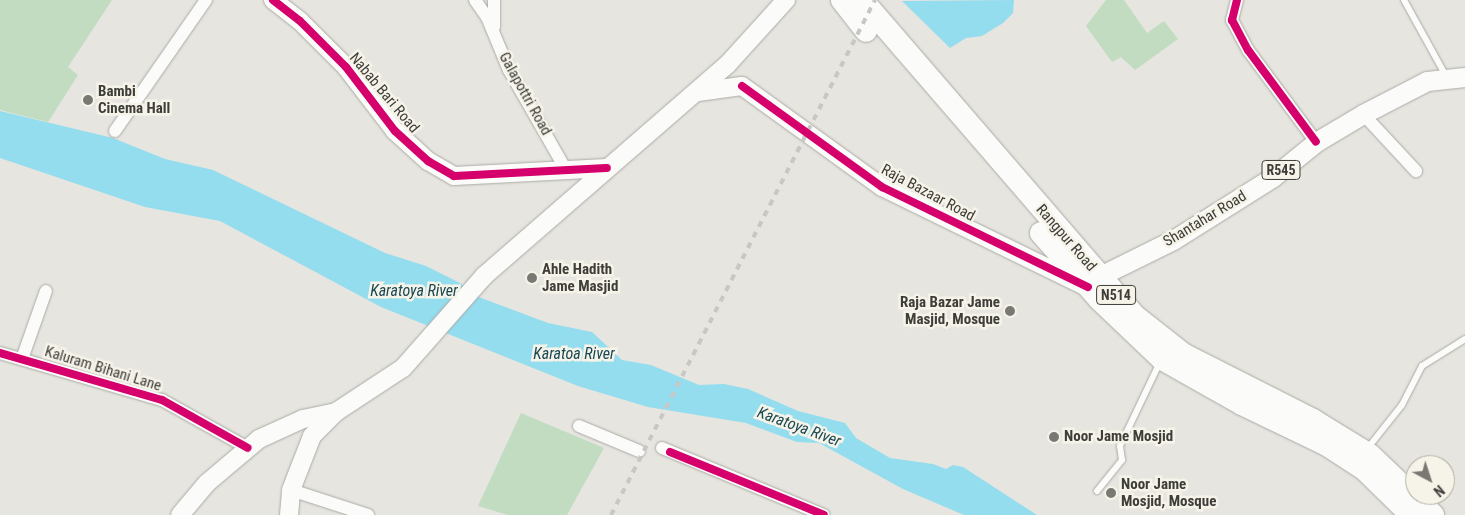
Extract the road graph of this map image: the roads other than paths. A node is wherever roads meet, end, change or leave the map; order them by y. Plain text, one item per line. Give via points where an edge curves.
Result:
1 (206, 0) edge
2 (273, 0) edge
3 (475, 0) edge
4 (484, 0) edge
5 (494, 0) edge
6 (786, 0) edge
7 (842, 0) edge
8 (862, 0) edge
9 (1237, 0) edge
10 (1404, 0) edge
11 (487, 17) junction
12 (494, 35) junction
13 (736, 55) junction
14 (1456, 77) edge
15 (742, 86) junction
16 (696, 93) junction
17 (1363, 114) junction
18 (115, 131) dead end
19 (1316, 142) junction
20 (607, 168) junction
21 (566, 170) junction
22 (1416, 171) dead end
23 (1094, 282) junction
24 (46, 292) dead end
25 (1465, 339) edge
26 (0, 353) edge
27 (22, 359) junction
28 (1162, 359) junction
29 (336, 412) junction
30 (580, 426) dead end
31 (248, 448) junction
32 (662, 448) dead end
33 (639, 451) dead end
34 (1365, 451) junction
35 (292, 490) junction
36 (1097, 491) dead end
37 (180, 515) edge
38 (289, 515) edge
39 (368, 515) edge
40 (824, 515) edge
41 (1411, 515) edge
42 (1433, 515) edge

1 - 18 street
2 - 21 main road, Nabab Bari Road via 346,67 395,131 428,161 454,176
3 - 11 street
4 - 11 street
5 - 12 street
6 - 13 main road
7 - 23 highway, Rangpur Road / N514
8 - 23 highway, Rangpur Road / N514
9 - 19 street via 1232,20 1248,50
10 - 14 lane
11 - 12 street, Galapottri Road
12 - 21 street, Galapottri Road via 509,70
13 - 15 main road
13 - 16 main road
14 - 17 main road, Shantahar Road / R545 via 1427,81
15 - 16 main road
15 - 23 main road, Raja Bazaar Road via 882,187
16 - 20 main road
17 - 19 main road, Shantahar Road / R545
17 - 22 street
19 - 23 main road, Shantahar Road / R545 via 1273,177 1172,240
20 - 21 main road, Nabab Bari Road
20 - 29 main road via 484,276 403,368
23 - 28 highway, Rangpur Road / N514
23 - 34 highway, Rangpur Road / N514 via 1183,354 1313,420
24 - 27 street
25 - 34 lane via 1422,366 1402,405
26 - 27 street, Kaluram Bihani Lane
27 - 31 street, Kaluram Bihani Lane via 162,400
28 - 36 lane via 1120,446 1122,460
28 - 41 highway, Rangpur Road / N514 via 1242,404 1327,445 1364,469
29 - 31 main road via 303,419 259,439
29 - 35 main road via 312,436
30 - 33 street
31 - 37 main road via 207,483
32 - 40 street
34 - 42 highway, Rangpur Road / N514
35 - 38 main road
35 - 39 street

